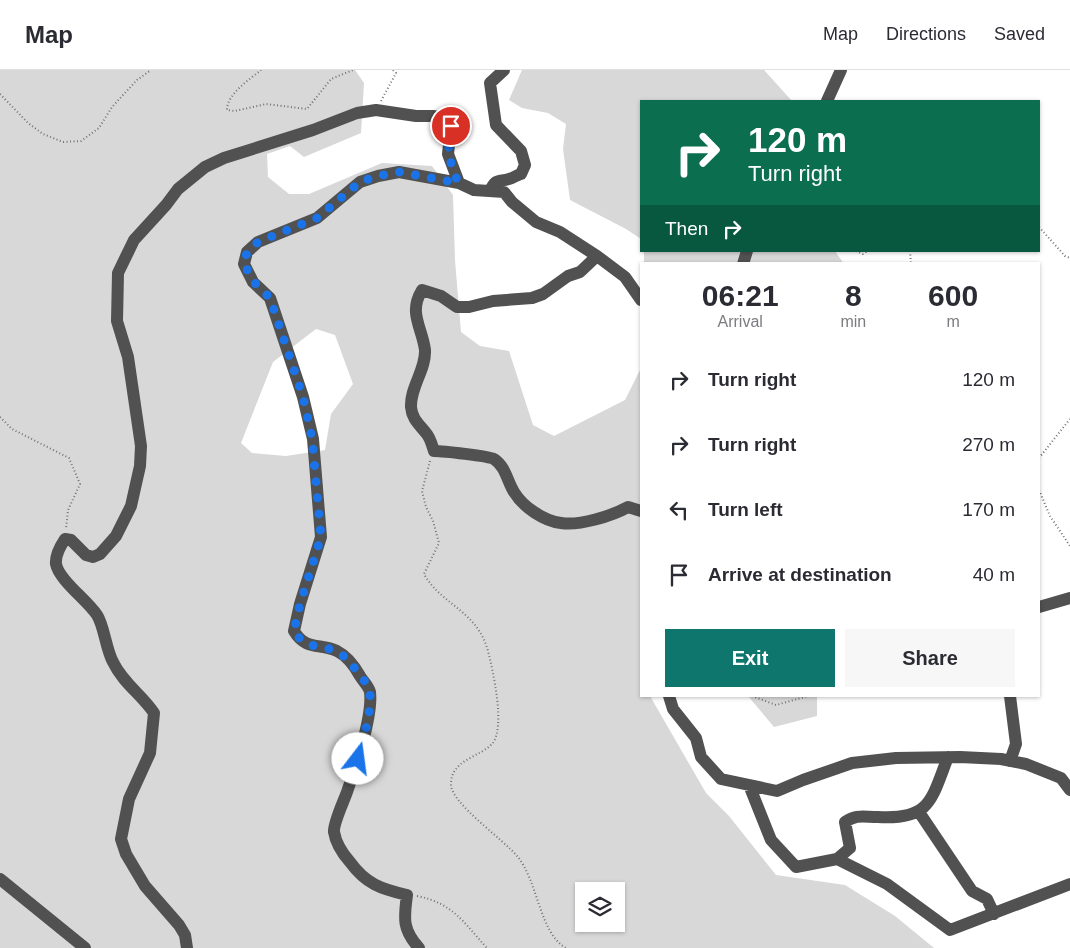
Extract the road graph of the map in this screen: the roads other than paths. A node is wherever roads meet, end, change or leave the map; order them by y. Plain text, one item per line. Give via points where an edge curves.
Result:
1 (504, 70) edge
2 (841, 70) edge
3 (828, 100) edge
4 (458, 183) junction
5 (490, 191) junction
6 (597, 256) junction
7 (640, 299) edge
8 (640, 510) edge
9 (1070, 598) edge
10 (1040, 607) edge
11 (669, 697) edge
12 (1010, 697) edge
13 (948, 757) junction
14 (1010, 760) junction
15 (749, 785) junction
16 (1070, 790) edge
17 (918, 812) junction
18 (837, 859) junction
19 (0, 879) edge
20 (1070, 884) edge
21 (994, 914) junction
22 (85, 948) edge
23 (187, 948) edge
24 (418, 948) edge

1 - 5 street via 490,84 496,125 520,151 525,165 520,174 499,180
2 - 3 street
4 - 5 street via 474,190
4 - 23 street via 448,154 451,126 443,118 376,110 357,112 205,166 178,189 134,240 118,273 117,321 128,357 141,446 140,466 131,506 116,536 100,554 93,557 65,539 57,553 56,564 62,576 99,617 112,661 154,713 150,752 130,799 121,838 126,854 145,886 185,935
4 - 24 street via 399,172 360,182 317,218 258,242 247,252 244,264 254,282 270,298 303,397 312,438 321,537 294,631 306,644 337,651 346,658 370,691 363,743 334,830 338,848 366,880 385,890 407,894 406,929
5 - 6 street via 504,192 536,222 560,232
6 - 7 street via 625,277
6 - 8 street via 580,272 532,298 457,307 441,296 422,290 415,306 424,358 414,388 413,418 428,434 434,451 494,459 503,468 514,492 527,507 544,517 561,523 592,520 628,507
9 - 10 street
11 - 15 street via 673,709 696,738 701,756 721,779
12 - 14 street via 1016,744
13 - 14 street
13 - 15 street via 852,763 777,791
13 - 17 street via 932,798
14 - 16 street via 1061,778
15 - 18 street via 771,840 796,867
17 - 18 street via 894,818 854,816 845,822 850,848
17 - 21 street via 972,891 988,899
18 - 21 street via 887,884 950,930
19 - 22 street
20 - 21 street

